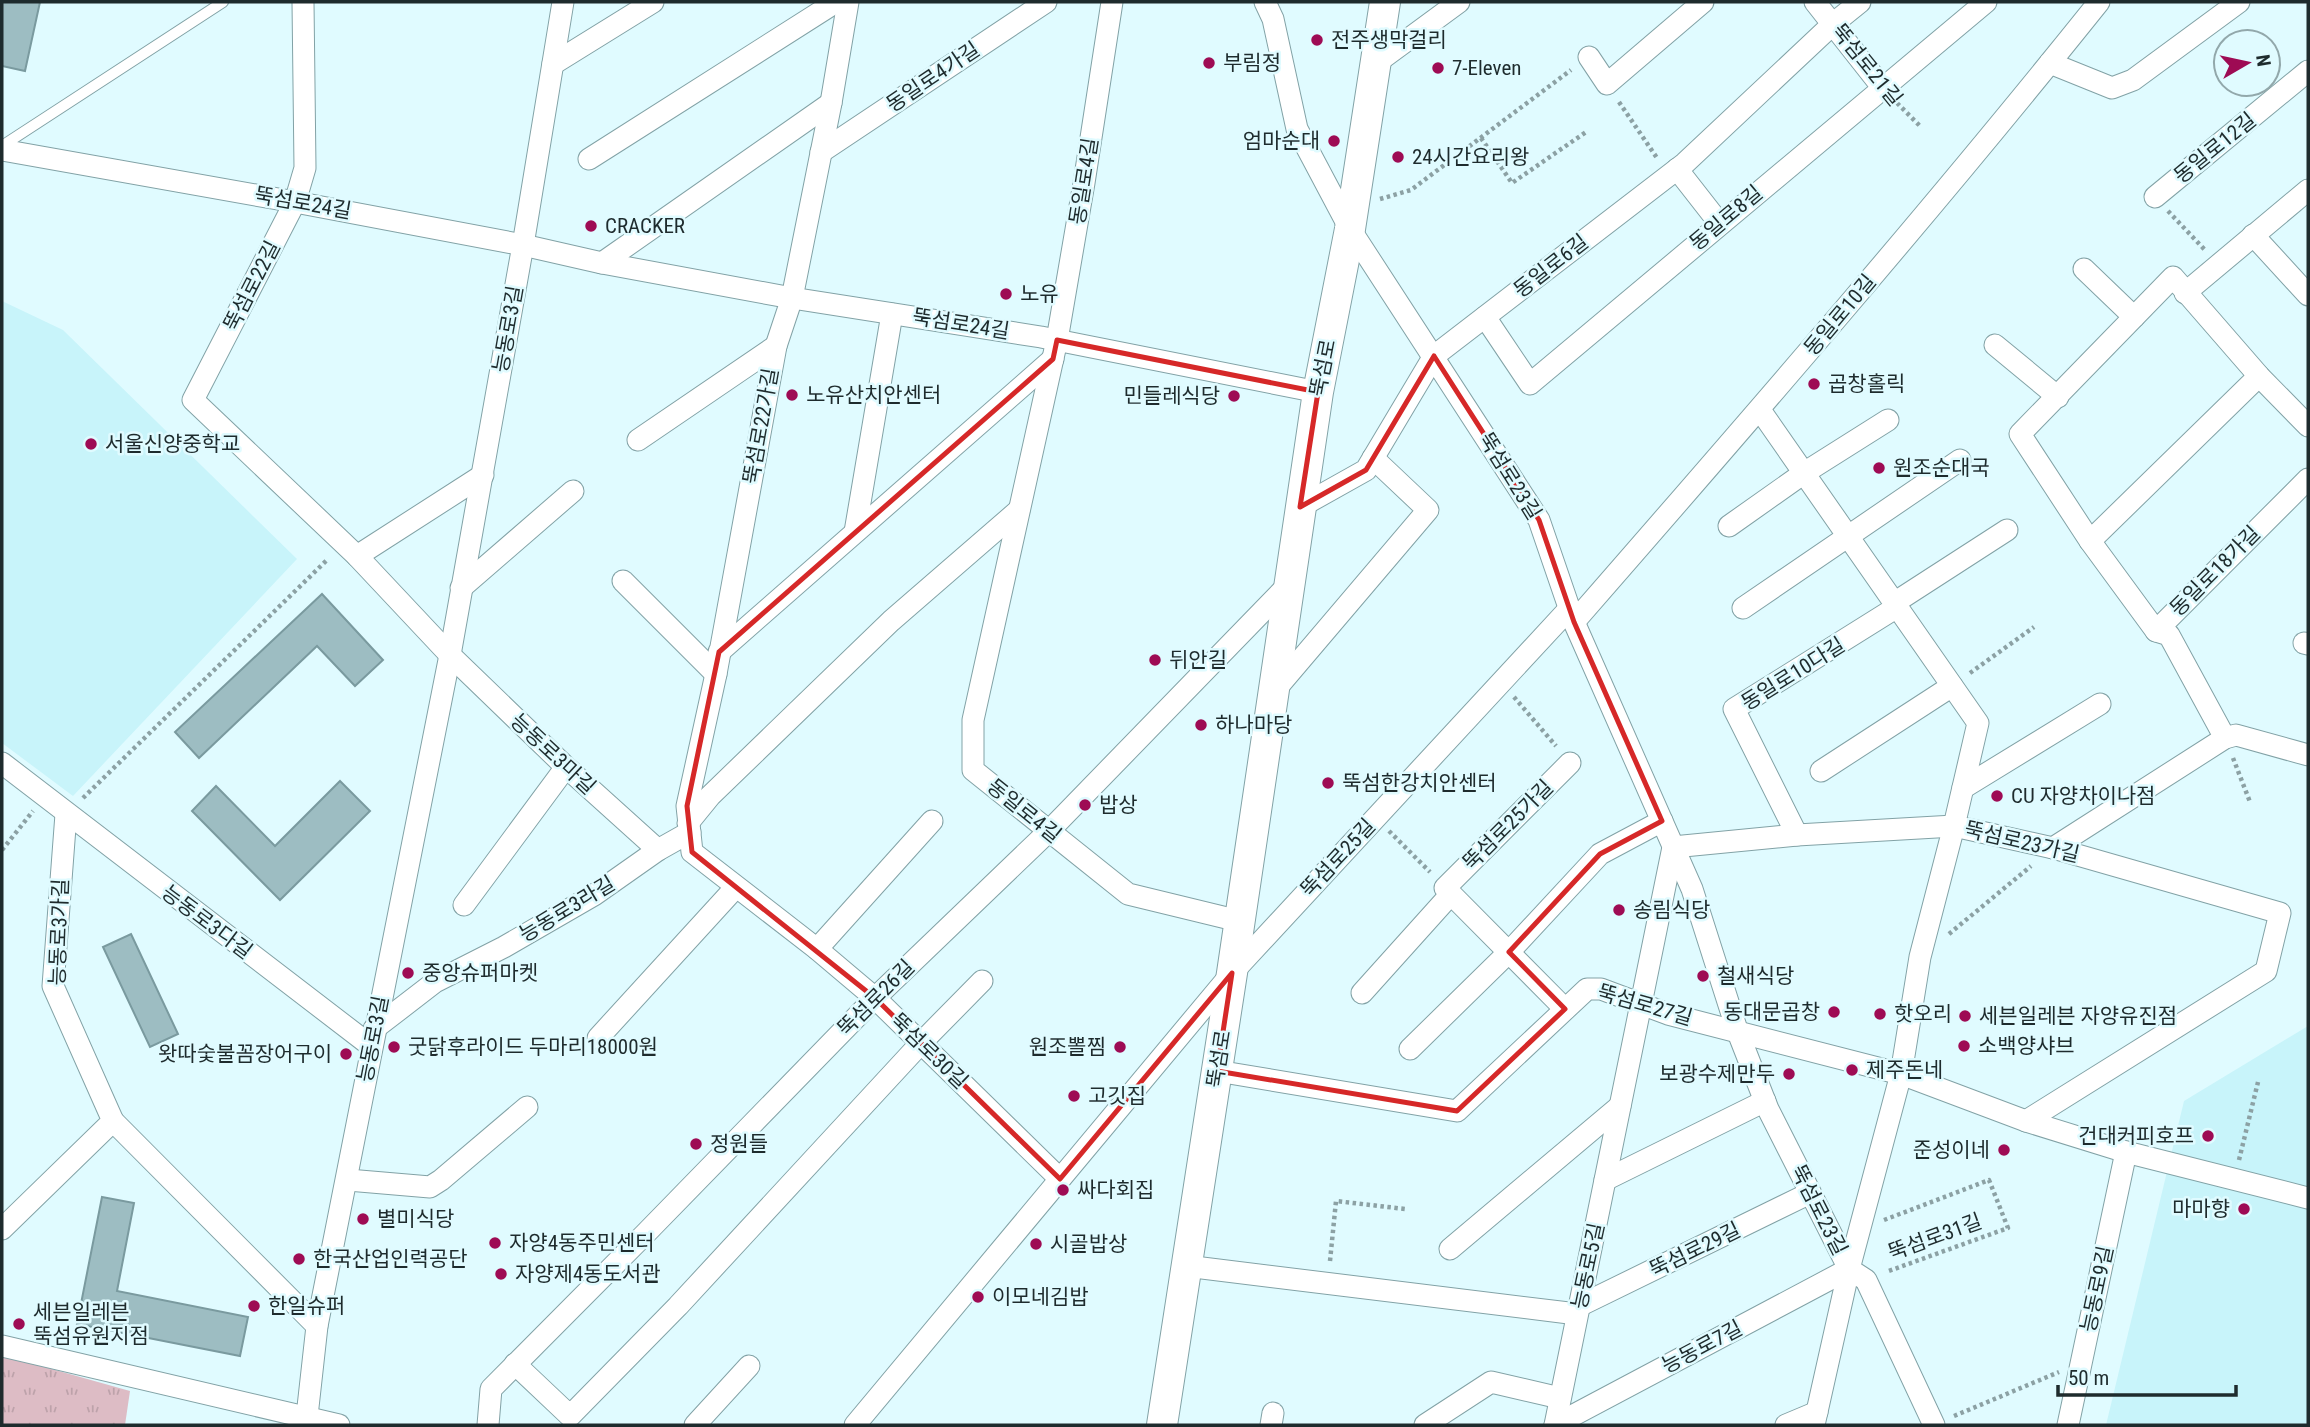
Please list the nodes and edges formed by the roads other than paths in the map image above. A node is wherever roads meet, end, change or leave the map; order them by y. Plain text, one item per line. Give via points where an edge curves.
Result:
1 (223, 2) edge
2 (303, 2) edge
3 (563, 2) edge
4 (653, 2) edge
5 (836, 2) edge
6 (848, 2) edge
7 (1046, 2) edge
8 (1112, 2) edge
9 (1265, 2) edge
10 (1385, 2) edge
11 (1459, 2) edge
12 (1703, 2) edge
13 (1815, 2) edge
14 (1860, 2) edge
15 (1986, 2) edge
16 (2099, 2) edge
17 (2239, 2) edge
18 (1834, 23) junction
19 (1589, 57) road end
20 (1376, 63) junction
21 (2050, 63) junction
22 (553, 64) junction
23 (2308, 71) edge
24 (1882, 87) junction
25 (831, 103) junction
26 (2, 148) edge
27 (821, 152) junction
28 (589, 159) dead end
29 (1673, 172) junction
30 (2308, 190) edge
31 (2155, 197) road end
32 (295, 202) junction
33 (1351, 218) junction
34 (1720, 224) junction
35 (2253, 235) junction
36 (523, 245) junction
37 (602, 263) junction
38 (2084, 269) dead end
39 (2185, 293) junction
40 (2308, 295) edge
41 (792, 298) junction
42 (892, 314) junction
43 (1485, 317) junction
44 (2134, 317) junction
45 (1995, 345) dead end
46 (776, 346) junction
47 (1055, 350) junction
48 (1434, 356) junction
49 (2259, 376) junction
50 (1318, 392) junction
51 (2057, 397) junction
52 (1760, 410) junction
53 (1888, 420) dead end
54 (2308, 426) edge
55 (638, 440) dead end
56 (1373, 458) junction
57 (1960, 460) dead end
58 (1804, 473) junction
59 (482, 475) junction
60 (2308, 479) edge
61 (573, 491) dead end
62 (1300, 507) junction
63 (1019, 510) junction
64 (1729, 526) dead end
65 (2007, 530) dead end
66 (855, 532) junction
67 (1847, 536) junction
68 (2090, 541) junction
69 (357, 556) junction
70 (623, 582) dead end
71 (1289, 584) junction
72 (461, 588) junction
73 (1895, 605) junction
74 (1743, 608) dead end
75 (1572, 616) junction
76 (2156, 631) junction
77 (719, 652) junction
78 (450, 655) junction
79 (716, 674) junction
80 (1952, 686) junction
81 (1273, 693) junction
82 (2100, 704) dead end
83 (2225, 738) junction
84 (2308, 755) edge
85 (2, 763) edge
86 (1570, 763) road end
87 (566, 767) junction
88 (1821, 771) dead end
89 (1963, 788) junction
90 (66, 814) junction
91 (932, 821) dead end
92 (1662, 821) junction
93 (1954, 826) junction
94 (1049, 831) junction
95 (690, 835) junction
96 (1797, 835) junction
97 (1673, 847) junction
98 (2053, 848) junction
99 (658, 850) junction
100 (736, 887) junction
101 (1448, 891) junction
102 (464, 905) dead end
103 (1240, 921) junction
104 (817, 948) junction
105 (1509, 952) junction
106 (1232, 973) junction
107 (982, 981) dead end
108 (1362, 993) dead end
109 (875, 998) junction
110 (1642, 1004) junction
111 (1565, 1009) junction
112 (1737, 1030) junction
113 (372, 1038) junction
114 (598, 1038) dead end
115 (921, 1043) junction
116 (1410, 1049) dead end
117 (1217, 1071) junction
118 (1901, 1074) junction
119 (1765, 1101) junction
120 (1620, 1106) junction
121 (527, 1107) dead end
122 (113, 1121) junction
123 (2026, 1121) junction
124 (2126, 1152) junction
125 (1060, 1179) junction
126 (348, 1180) junction
127 (1605, 1180) junction
128 (1810, 1193) junction
129 (2308, 1198) edge
130 (2, 1229) edge
131 (1450, 1249) dead end
132 (1186, 1266) junction
133 (1857, 1275) junction
134 (1578, 1310) junction
135 (317, 1326) junction
136 (2, 1346) edge
137 (515, 1364) junction
138 (749, 1366) dead end
139 (1560, 1398) junction
140 (1815, 1419) edge
141 (306, 1422) edge
142 (339, 1425) edge
143 (488, 1425) edge
144 (695, 1425) edge
145 (855, 1425) edge
146 (1161, 1425) edge
147 (1425, 1425) edge
148 (1555, 1425) edge
149 (1786, 1425) edge
150 (1933, 1425) edge
151 (2068, 1425) edge

1 - 26 lane
2 - 32 street, 뚝섬로22길 via 305,168
3 - 22 street, 능동로3길
4 - 22 street
5 - 28 street
6 - 25 street, 뚝섬로22가길
7 - 27 street, 동일로4가길
8 - 47 street, 동일로4길
9 - 33 street via 1273,19 1297,130
10 - 20 main road, 뚝섬로
11 - 20 street
12 - 19 street via 1606,84
13 - 18 street, 뚝섬로21길
14 - 18 street, 동일로6길
15 - 24 street, 동일로8길
16 - 21 street, 동일로10길
17 - 21 street via 2133,80 2112,88
18 - 24 street, 뚝섬로21길
18 - 29 street, 동일로6길
20 - 33 main road, 뚝섬로
21 - 52 street, 동일로10길
22 - 36 street, 능동로3길
23 - 31 street, 동일로12길
24 - 34 street, 동일로8길
25 - 27 street, 뚝섬로22가길
25 - 37 street
26 - 32 street, 뚝섬로24길
27 - 41 street, 뚝섬로22가길
29 - 34 street
29 - 43 street, 동일로6길
30 - 35 street
32 - 36 street, 뚝섬로24길
32 - 69 street, 뚝섬로22길 via 193,400
33 - 48 street, 뚝섬로23길
33 - 50 main road, 뚝섬로
34 - 43 street, 동일로8길 via 1530,384
35 - 39 street
35 - 40 street
36 - 37 street, 뚝섬로24길
36 - 59 street, 능동로3길
37 - 41 street, 뚝섬로24길
38 - 44 street
39 - 44 street via 2173,277
39 - 49 street
41 - 42 street, 뚝섬로24길
41 - 46 street, 뚝섬로22가길
42 - 47 street, 뚝섬로24길
42 - 66 street
43 - 48 street, 동일로6길
44 - 51 street
45 - 51 street
46 - 55 street
46 - 77 street, 뚝섬로22가길
47 - 50 street, 뚝섬로24길
47 - 63 street, 동일로4길
47 - 66 street
48 - 56 street
48 - 75 street, 뚝섬로23길 via 1539,520
49 - 54 street
49 - 68 street
50 - 62 main road, 뚝섬로
51 - 68 street via 2020,434
52 - 58 street
52 - 75 street, 동일로10길
53 - 58 street
56 - 62 street via 1366,470
56 - 81 street via 1429,510
57 - 67 street
58 - 64 street
58 - 67 street
59 - 69 street
59 - 72 street, 능동로3길
60 - 76 street, 동일로18가길
61 - 72 street
62 - 71 main road, 뚝섬로
63 - 94 street, 동일로4길 via 973,720 973,770
63 - 95 street via 891,621 710,796
65 - 73 street, 동일로10다길
66 - 77 street
67 - 73 street
67 - 74 street
68 - 76 street
69 - 78 street
70 - 79 street
71 - 81 main road, 뚝섬로
71 - 94 street, 뚝섬로26길
72 - 78 street, 능동로3길
73 - 80 street
73 - 96 street, 동일로10다길 via 1734,709
75 - 92 street, 뚝섬로23길
75 - 106 street, 뚝섬로25길 via 1501,682
76 - 83 street, 동일로18가길 via 2169,635
77 - 79 street, 뚝섬로22가길
78 - 87 street, 능동로3마길
78 - 113 street, 능동로3길
79 - 95 street, 뚝섬로22가길 via 687,806
80 - 88 street
80 - 89 street via 1978,723
81 - 103 main road, 뚝섬로
82 - 89 street
83 - 84 street via 2236,735
83 - 98 street
85 - 90 street, 능동로3다길
86 - 101 street, 뚝섬로25가길
87 - 99 street, 능동로3마길
87 - 102 street
89 - 93 street
90 - 113 street, 능동로3다길
90 - 122 street, 능동로3가길 via 53,986
91 - 104 street
92 - 97 street, 뚝섬로23길
92 - 105 street via 1600,854
93 - 96 street, 뚝섬로23가길
93 - 98 street, 뚝섬로23가길
93 - 118 street via 1920,957
94 - 103 street, 동일로4길 via 1128,894
94 - 109 street, 뚝섬로26길
95 - 99 street, 능동로3라길
95 - 100 street, 뚝섬로30길
96 - 97 street, 뚝섬로23가길
97 - 110 street, 능동로5길
97 - 112 street, 뚝섬로23길 via 1692,889
98 - 123 street, 뚝섬로23가길 via 2280,913 2266,971
99 - 113 street, 능동로3라길 via 594,895 435,982
100 - 104 street, 뚝섬로30길
100 - 114 street
101 - 105 street, 뚝섬로25가길
101 - 108 street, 뚝섬로25가길
103 - 106 main road, 뚝섬로
104 - 109 street, 뚝섬로30길
105 - 111 street, 뚝섬로25가길
105 - 116 street
106 - 117 main road, 뚝섬로
106 - 125 street
107 - 115 street
109 - 115 street, 뚝섬로30길
109 - 137 street, 뚝섬로26길
110 - 111 street, 뚝섬로27길 via 1601,989 1587,989
110 - 112 street, 뚝섬로27길
110 - 120 street, 능동로5길
111 - 117 street, 뚝섬로27길 via 1457,1111
112 - 118 street, 뚝섬로27길
112 - 119 street, 뚝섬로23길
113 - 126 street, 능동로3길
115 - 125 street, 뚝섬로30길
115 - 137 street via 570,1416
117 - 132 main road, 뚝섬로
118 - 123 street, 뚝섬로27길
118 - 133 street via 1861,1229
119 - 127 street
119 - 128 street, 뚝섬로23길
120 - 127 street, 능동로5길
120 - 131 street
121 - 126 street via 430,1187
122 - 130 street
122 - 135 street, 능동로3가길
123 - 124 street, 뚝섬로27길
124 - 129 street, 뚝섬로27길
124 - 151 street, 능동로9길
125 - 145 street
126 - 135 street, 능동로3길
127 - 134 street, 능동로5길
128 - 133 street, 뚝섬로23길
128 - 134 street, 뚝섬로29길
132 - 134 street
132 - 146 main road, 뚝섬로
133 - 140 street
133 - 148 street, 능동로7길
133 - 150 street, 뚝섬로23길
134 - 139 street, 능동로5길
135 - 141 street, 능동로3길
136 - 141 street
137 - 143 street, 뚝섬로26길 via 491,1389
138 - 144 street
139 - 147 street via 1491,1382
139 - 148 street, 능동로5길
140 - 149 street
141 - 142 street

